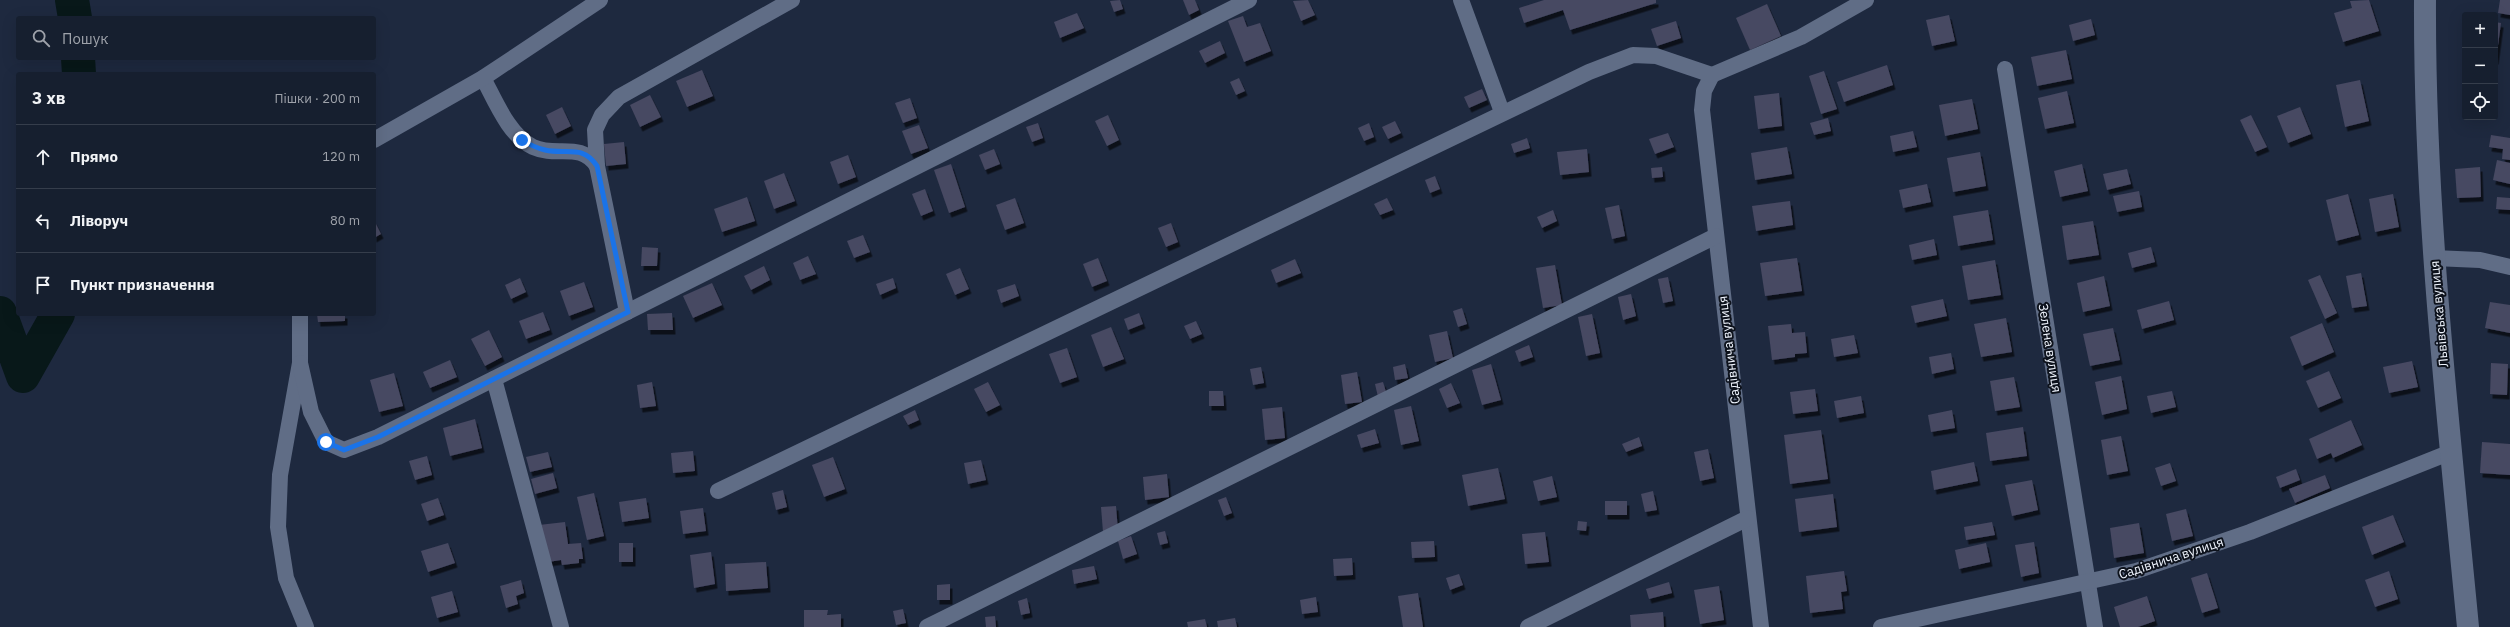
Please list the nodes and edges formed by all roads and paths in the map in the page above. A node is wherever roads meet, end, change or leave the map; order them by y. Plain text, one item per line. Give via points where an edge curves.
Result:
1 (600, 0) edge
2 (792, 0) edge
3 (1249, 0) edge
4 (1461, 0) edge
5 (1866, 0) edge
6 (2425, 0) edge
7 (2005, 69) dead end
8 (1712, 75) junction
9 (483, 78) junction
10 (1502, 112) junction
11 (376, 139) edge
12 (597, 166) junction
13 (1716, 236) junction
14 (2434, 258) junction
15 (2510, 267) edge
16 (628, 312) junction
17 (300, 316) edge
18 (300, 363) junction
19 (494, 379) junction
20 (2451, 452) junction
21 (718, 491) dead end
22 (1748, 518) junction
23 (2088, 583) junction
24 (306, 627) edge
25 (561, 627) edge
26 (926, 627) edge
27 (1528, 627) edge
28 (1761, 627) edge
29 (1880, 627) edge
30 (2095, 627) edge
31 (2468, 627) edge

1 - 9 street
2 - 12 street via 619,97 602,115 595,130
3 - 16 street
4 - 10 street
5 - 8 street via 1801,37
6 - 14 main road, Львівська вулиця via 2424,64
7 - 23 street, Зелена вулиця
8 - 10 street via 1656,56 1633,55
8 - 13 street, Садівнича вулиця via 1704,91 1702,110
9 - 11 street
9 - 12 street via 508,122 522,140 546,151 580,152 590,156
10 - 21 street
12 - 16 street
13 - 22 street, Садівнича вулиця
13 - 26 street
14 - 15 street via 2480,260
14 - 20 main road, Львівська вулиця
16 - 19 street
17 - 18 street
18 - 19 street via 311,412 326,442 344,450 378,437
18 - 24 street via 280,475 278,527 286,578
19 - 25 street
20 - 23 street, Садівнича вулиця via 2250,532 2136,571
20 - 31 main road, Львівська вулиця
22 - 27 street
22 - 28 street, Садівнича вулиця
23 - 29 street, Садівнича вулиця
23 - 30 street, Зелена вулиця

